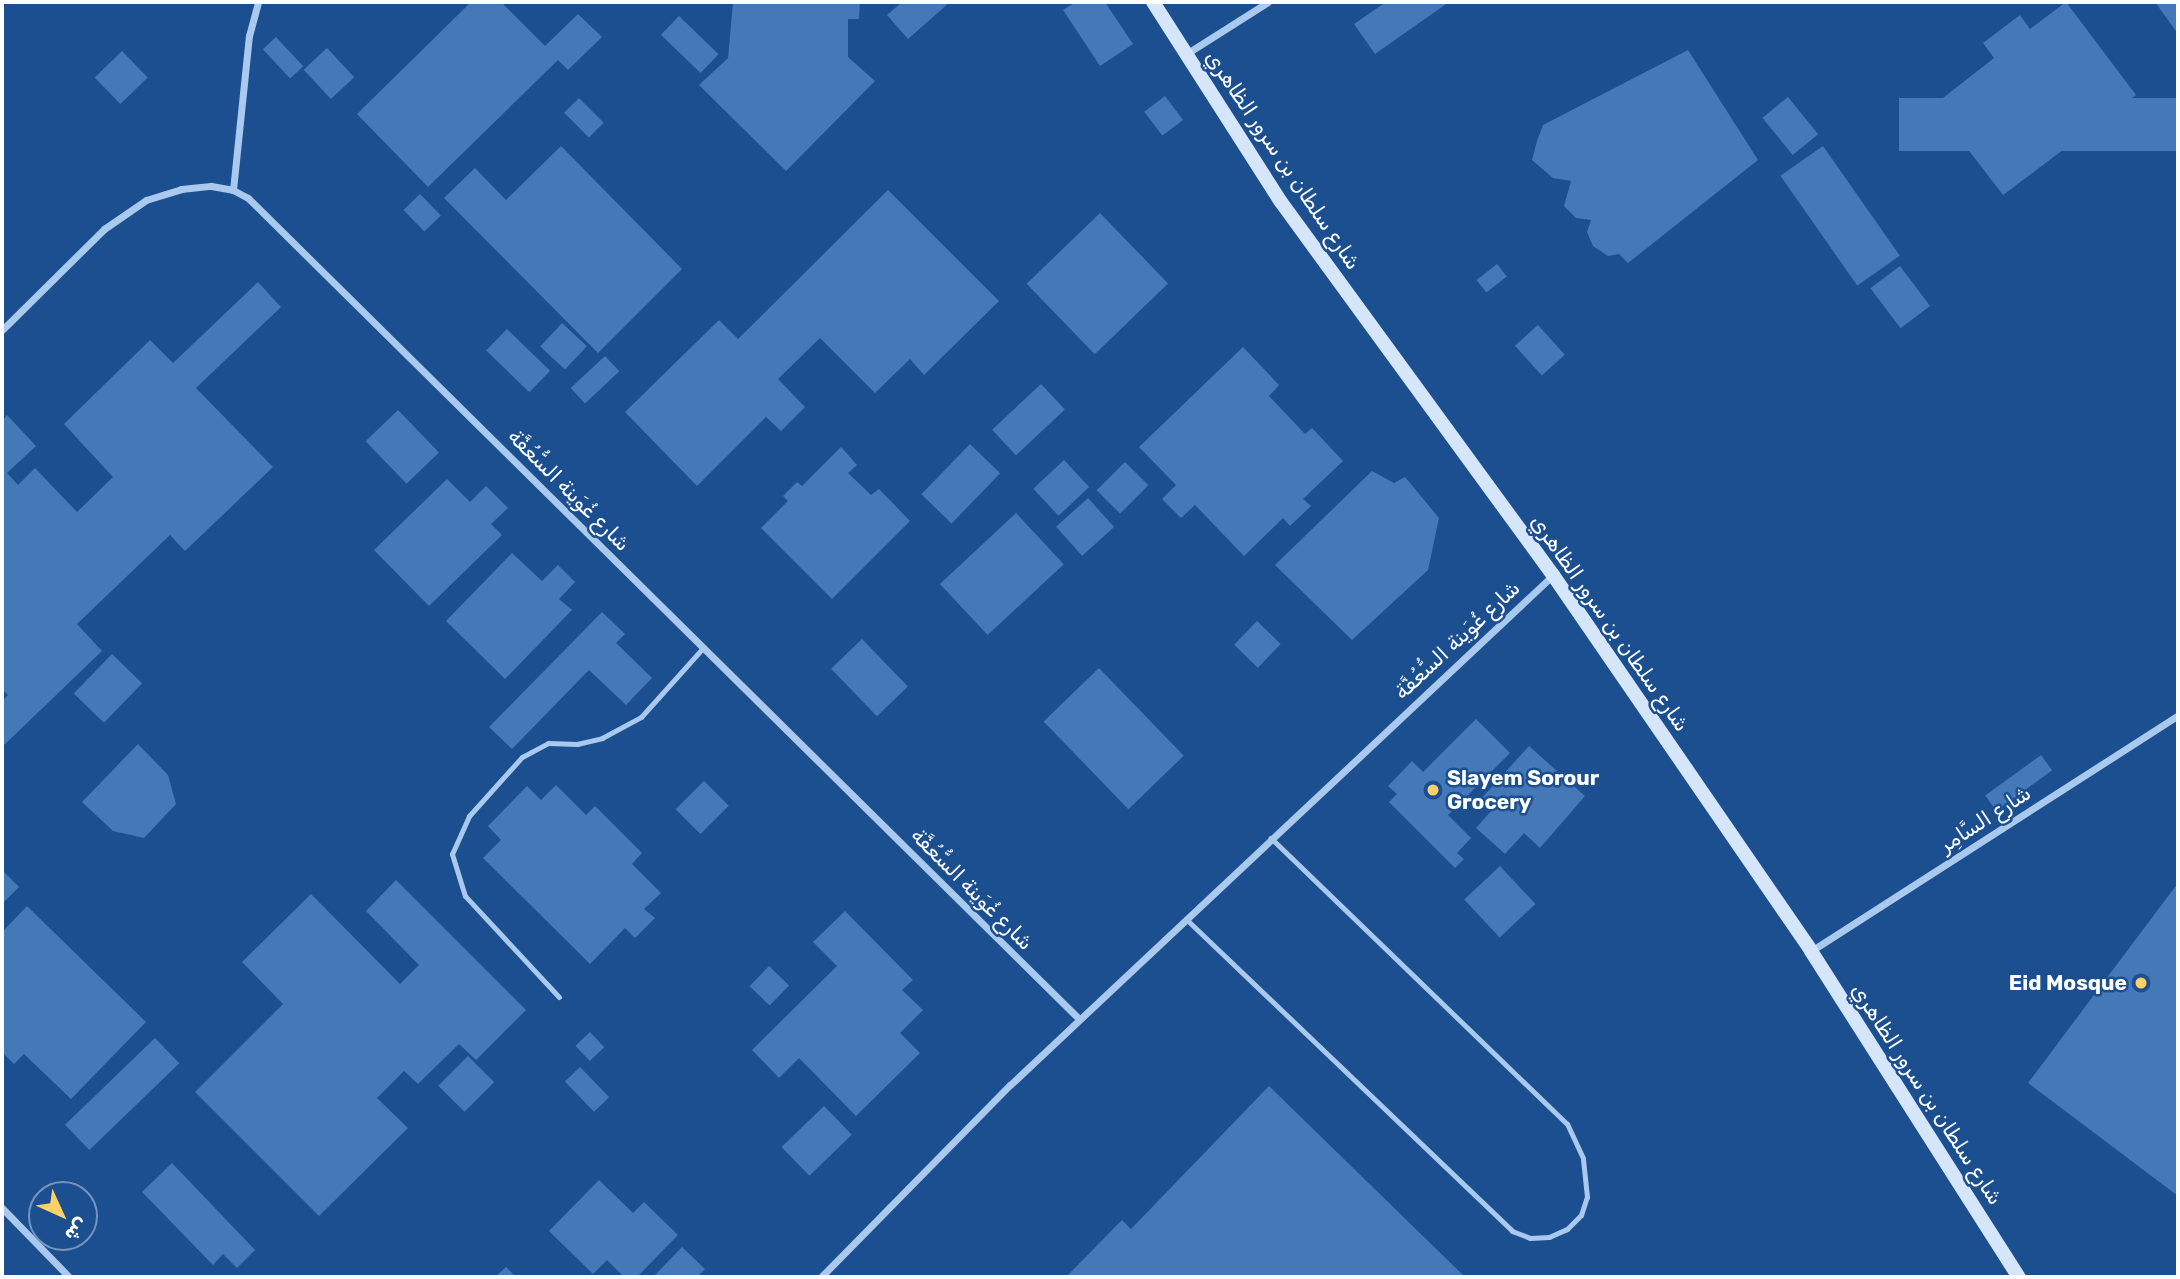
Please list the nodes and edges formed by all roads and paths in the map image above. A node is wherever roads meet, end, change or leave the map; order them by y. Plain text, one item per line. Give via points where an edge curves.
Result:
1 (258, 2) edge
2 (1153, 2) edge
3 (1268, 2) edge
4 (1186, 54) junction
5 (233, 190) junction
6 (2, 330) edge
7 (1553, 575) junction
8 (703, 648) junction
9 (2178, 715) edge
10 (1271, 837) junction
11 (1186, 919) junction
12 (1811, 951) junction
13 (559, 997) dead end
14 (1079, 1018) junction
15 (2, 1208) edge
16 (69, 1277) edge
17 (821, 1277) edge
18 (2019, 1277) edge

1 - 5 street via 249,36
2 - 4 street, شارع سلطان بن سرور الظاهري
3 - 4 street
4 - 7 street, شارع سلطان بن سرور الظاهري via 1281,202
5 - 6 street via 211,186 181,189 146,200 104,229
5 - 8 street, شارع غُوَينة السُّعُفَّة via 248,198
7 - 10 street, شارع غُوَينة السُّعُفَّة
7 - 12 street, شارع سلطان بن سرور الظاهري
8 - 13 lane via 641,717 603,738 577,744 548,743 522,757 469,816 452,854 465,896
8 - 14 street, شارع غُوَينة السُّعُفَّة
9 - 12 street, شارع السَّامِر
10 - 11 street, شارع غُوَينة السُّعُفَّة
10 - 11 lane via 1567,1124 1583,1158 1587,1197 1581,1215 1567,1229 1549,1237 1530,1238 1512,1231
11 - 14 street, شارع غُوَينة السُّعُفَّة
12 - 18 street, شارع سلطان بن سرور الظاهري
14 - 17 street, شارع غُوَينة السُّعُفَّة
15 - 16 street

